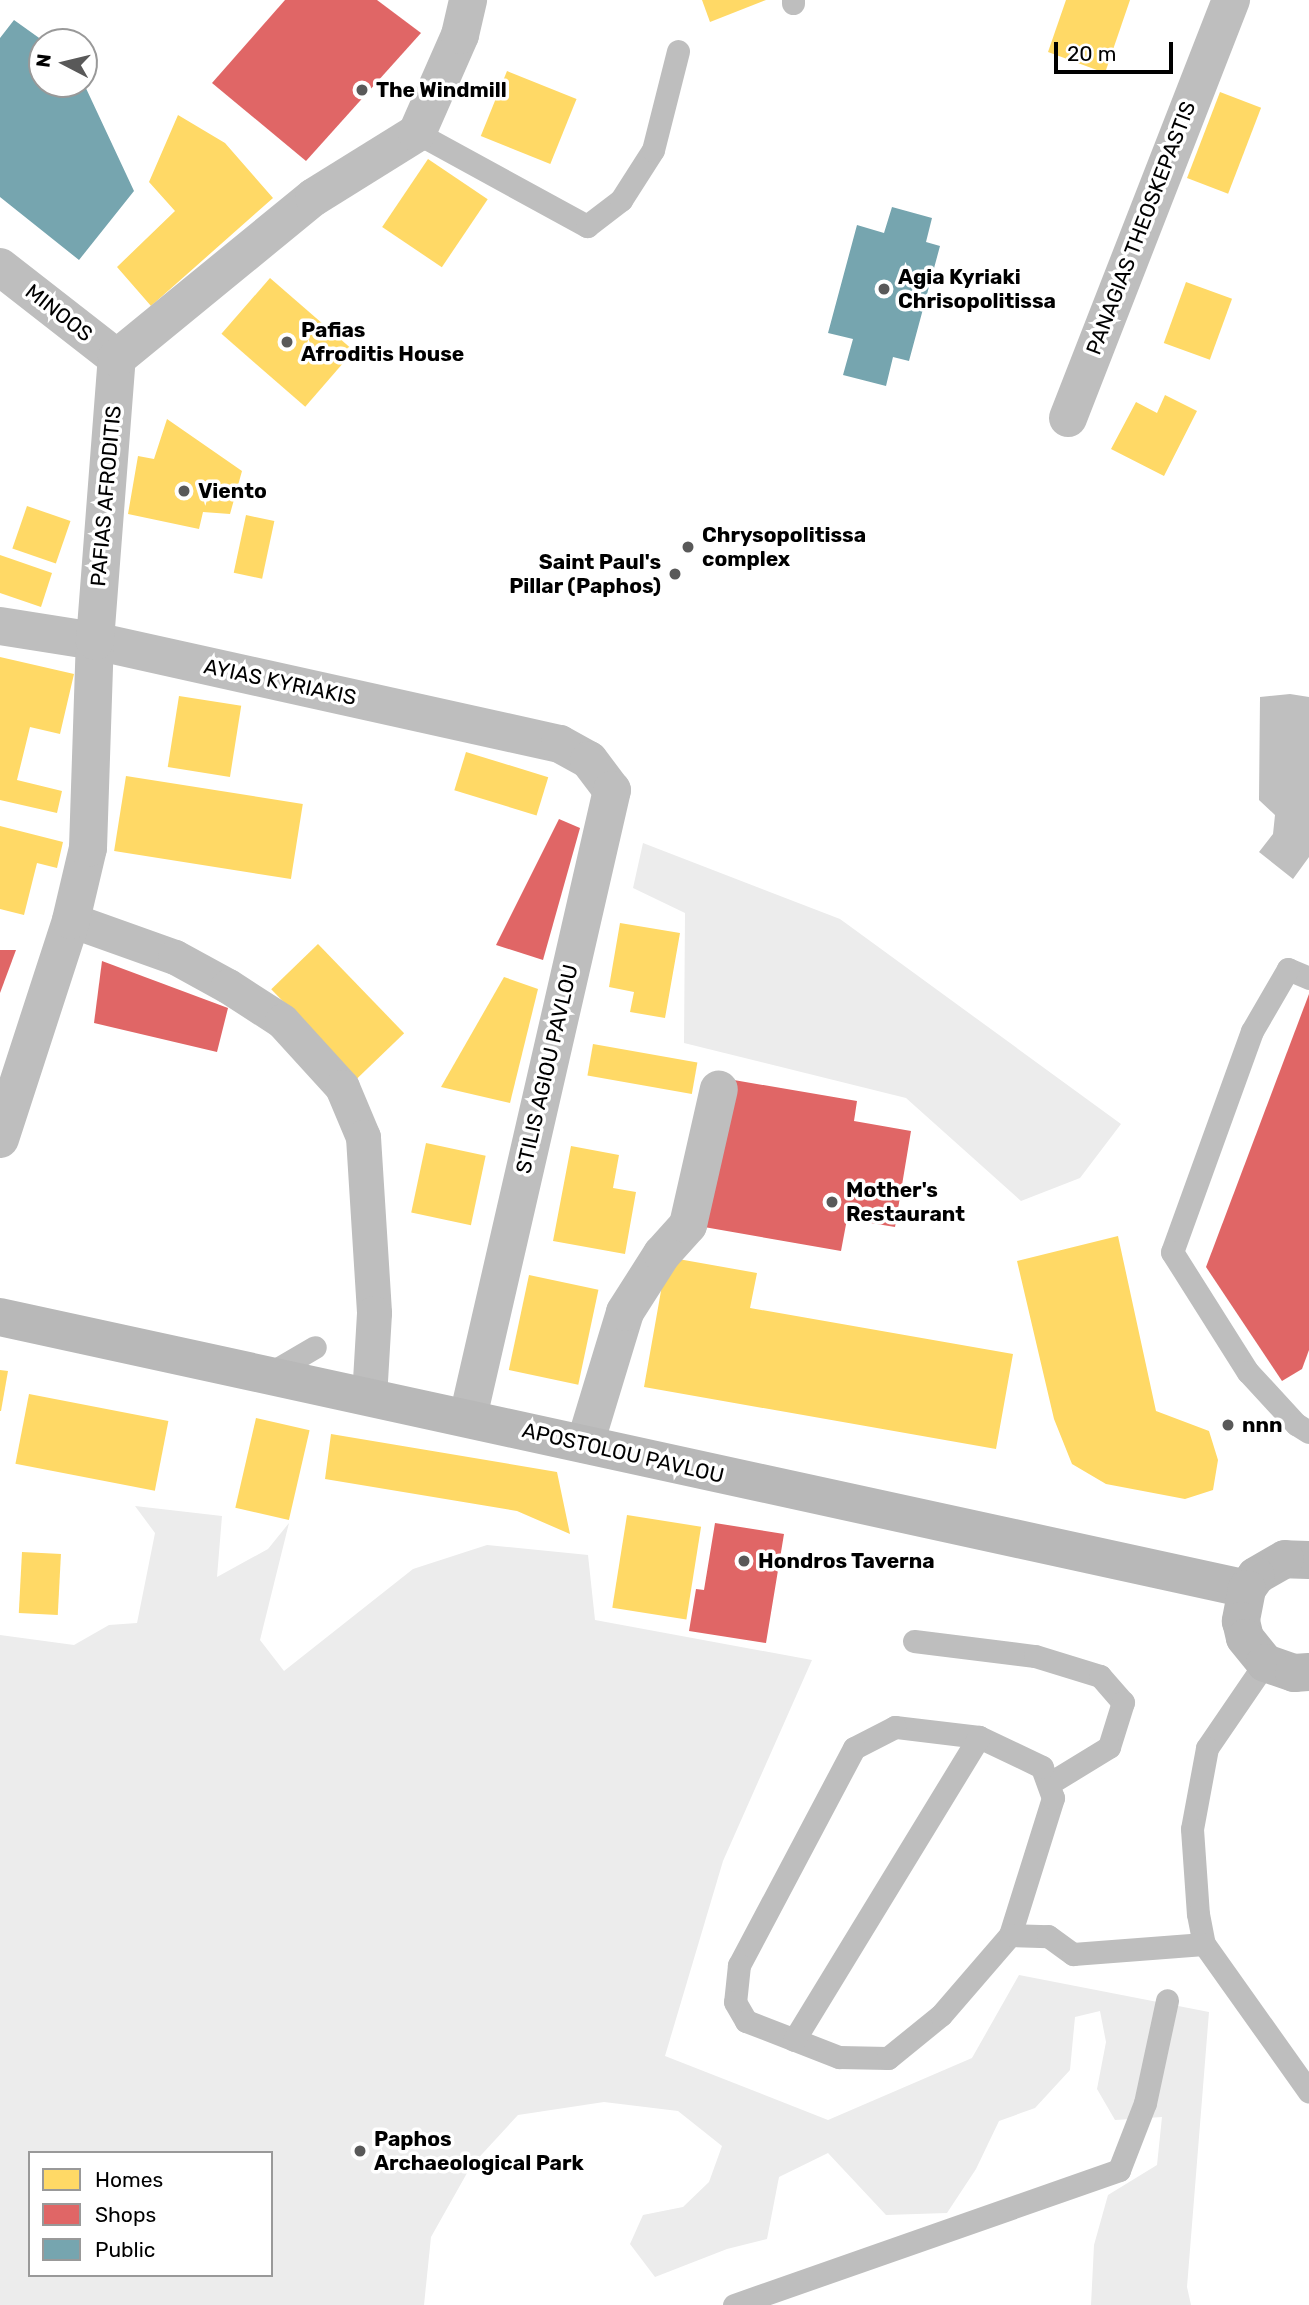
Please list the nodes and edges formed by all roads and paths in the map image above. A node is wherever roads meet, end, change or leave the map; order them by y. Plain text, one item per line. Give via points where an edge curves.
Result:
1 (468, 0) edge
2 (1231, 0) edge
3 (678, 51) dead end
4 (417, 133) junction
5 (0, 267) edge
6 (117, 358) junction
7 (1068, 418) dead end
8 (0, 626) edge
9 (95, 641) junction
10 (560, 744) joint
11 (71, 920) junction
12 (1309, 978) edge
13 (719, 1089) dead end
14 (0, 1139) edge
15 (0, 1317) edge
16 (315, 1347) dead end
17 (269, 1374) junction
18 (369, 1397) junction
19 (468, 1417) junction
20 (1309, 1432) edge
21 (585, 1444) junction
22 (1309, 1560) edge
23 (1247, 1589) junction
24 (914, 1641) dead end
25 (1265, 1663) junction
26 (1309, 1672) edge
27 (979, 1737) junction
28 (1050, 1783) junction
29 (1010, 1935) junction
30 (1204, 1944) junction
31 (1167, 2000) dead end
32 (794, 2040) junction
33 (1309, 2092) edge
34 (734, 2305) edge

1 - 4 street via 460,35
2 - 7 street, PANAGIAS THEOSKEPASTIS
3 - 4 lane via 653,150 621,200 587,226
4 - 6 street via 314,197
5 - 6 street, MINOOS
6 - 9 street, PAFIAS AFRODITIS
8 - 9 street, AYIAS KYRIAKIS
9 - 10 street, AYIAS KYRIAKIS
9 - 11 street, PAFIAS AFRODITIS via 88,848
10 - 19 street, STILIS AGIOU PAVLOU via 589,760 612,790
11 - 14 street, PAFIAS AFRODITIS
11 - 18 street via 176,957 228,986 282,1021 342,1087 363,1137 374,1313
12 - 20 lane via 1288,969 1252,1031 1172,1252 1248,1372
13 - 21 street via 688,1225 662,1254 625,1312
15 - 17 main road, APOSTOLOU PAVLOU
16 - 17 lane
17 - 18 main road, APOSTOLOU PAVLOU
18 - 19 main road, APOSTOLOU PAVLOU
19 - 21 main road, APOSTOLOU PAVLOU
21 - 23 main road, APOSTOLOU PAVLOU
22 - 23 main road via 1285,1559 1269,1565
23 - 25 main road via 1241,1605 1242,1629
24 - 28 lane via 1035,1656 1100,1676 1123,1702 1109,1747
25 - 26 main road via 1279,1670
25 - 30 lane via 1207,1748 1192,1829
27 - 28 lane via 1042,1767
27 - 32 lane
27 - 32 lane via 895,1727 854,1748 738,1965 735,2002 746,2021
28 - 29 lane via 1053,1798
29 - 30 lane via 1048,1936 1073,1954
29 - 32 lane via 941,2015 888,2058 839,2057
30 - 33 lane
31 - 34 lane via 1145,2103 1119,2170

